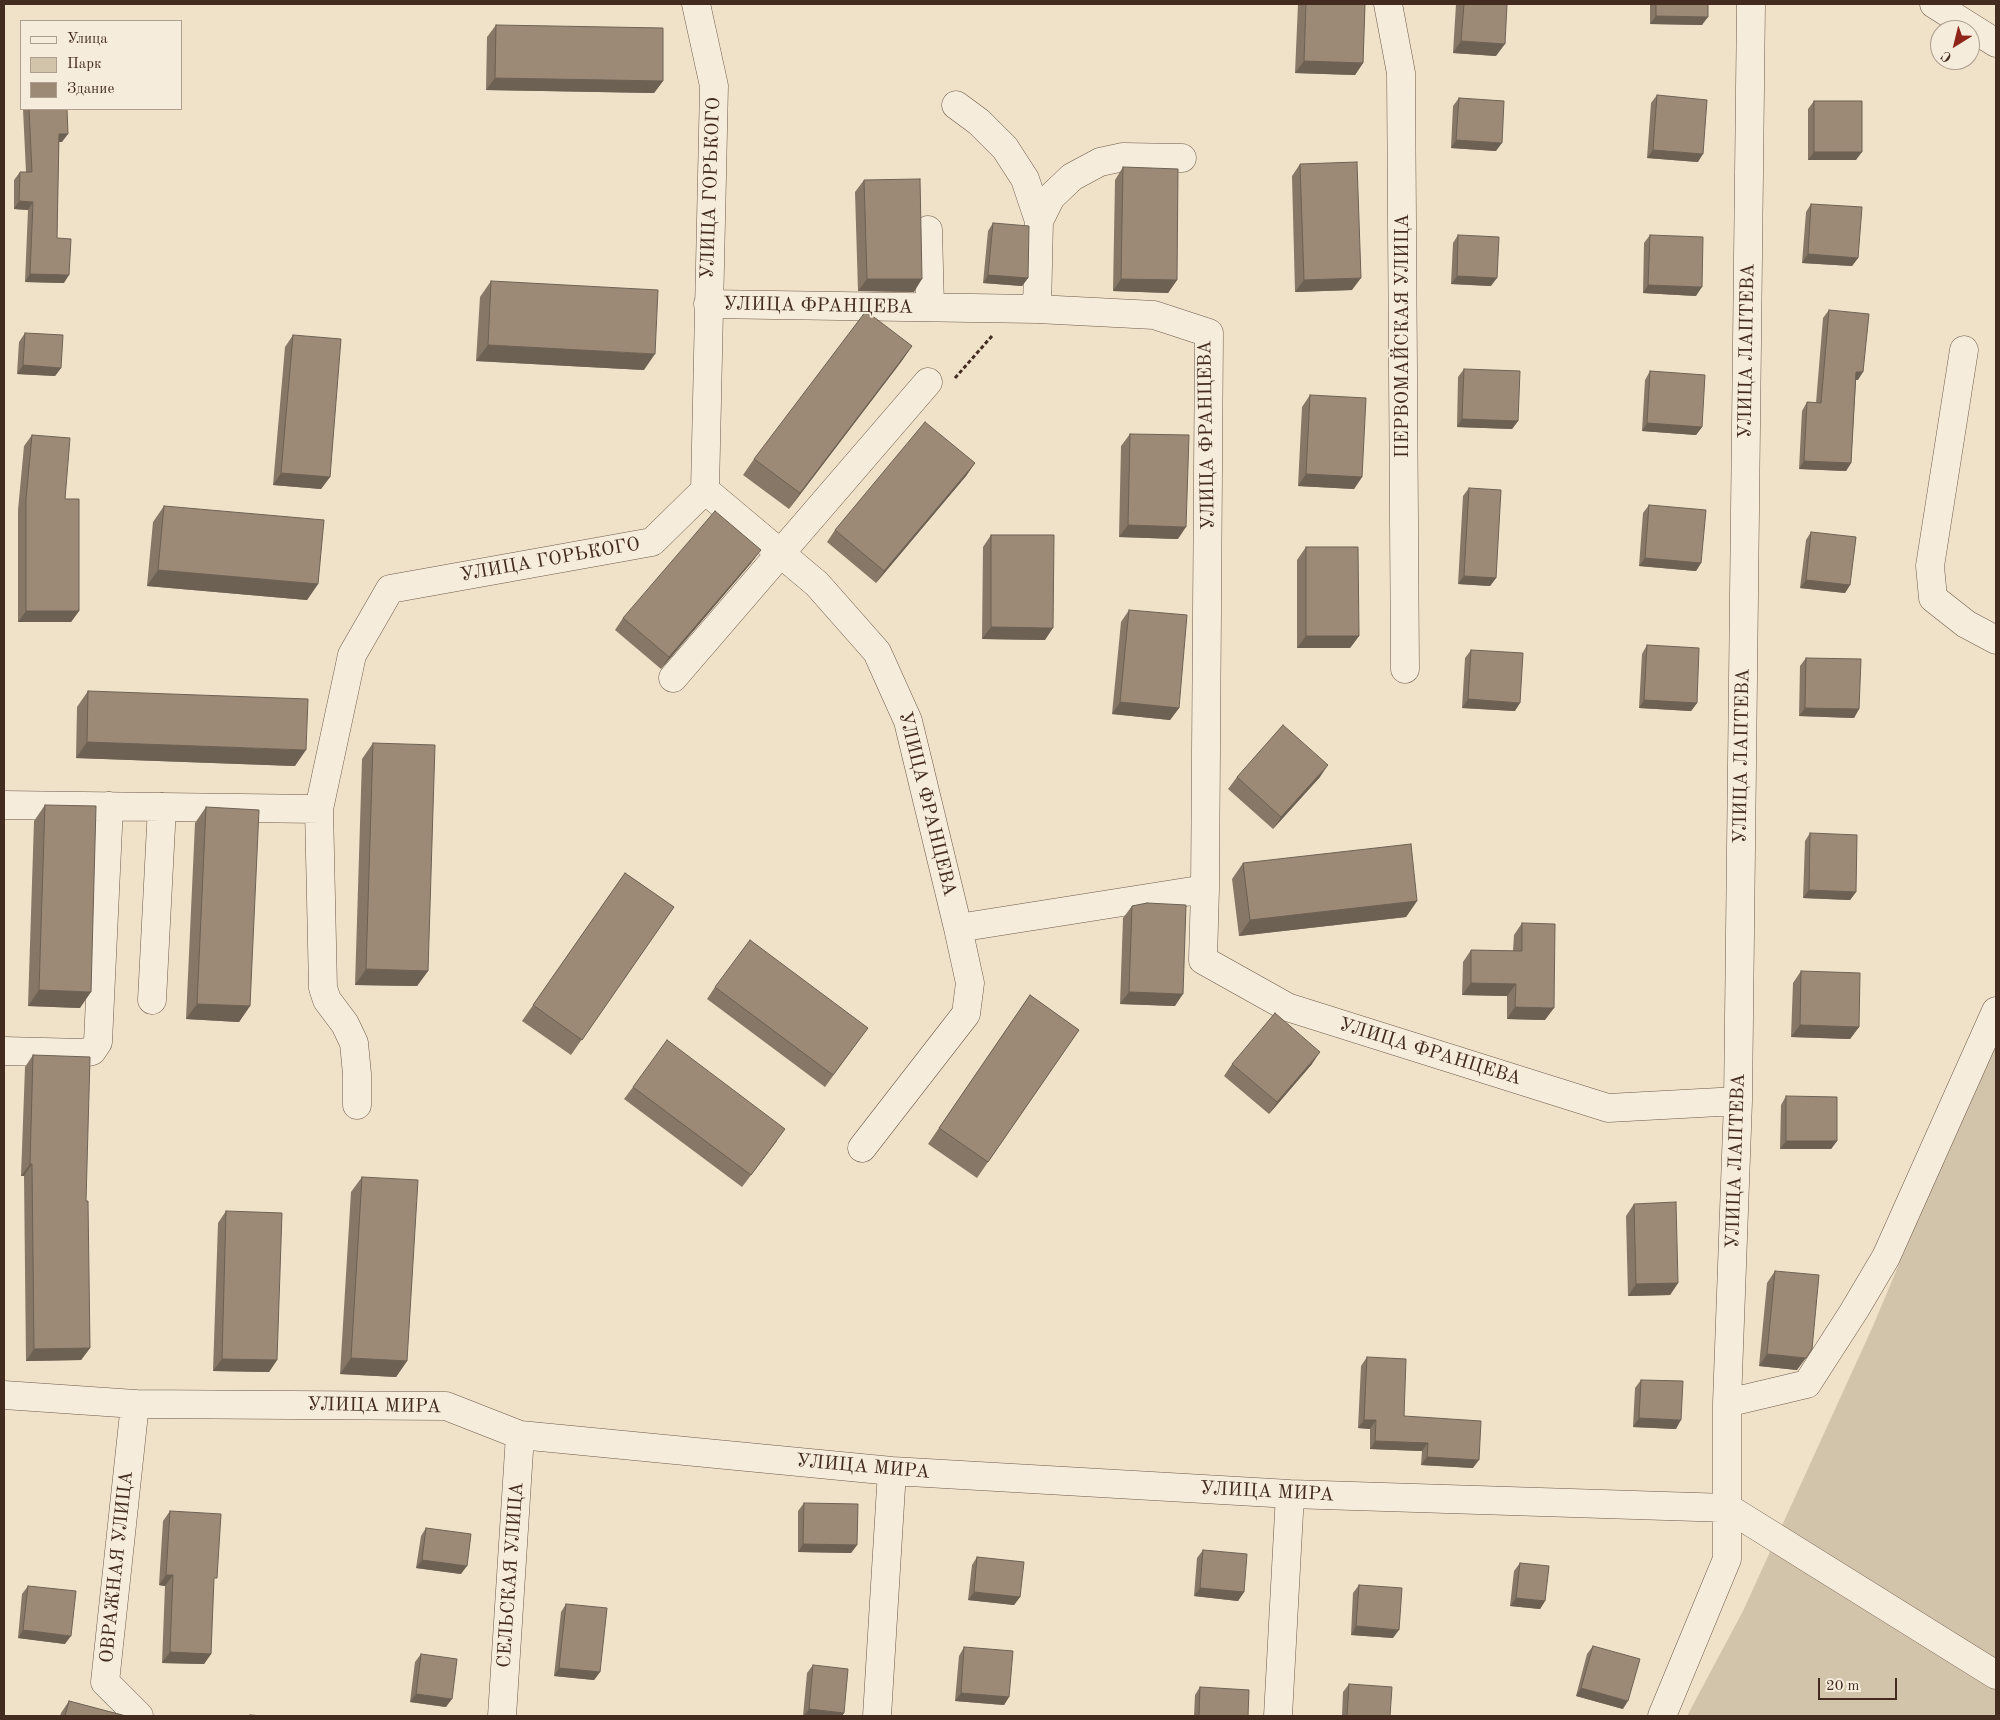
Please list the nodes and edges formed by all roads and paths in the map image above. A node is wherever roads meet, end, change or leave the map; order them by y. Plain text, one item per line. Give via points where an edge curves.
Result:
1 (696, 4) edge
2 (1388, 4) edge
3 (1751, 4) edge
4 (1934, 4) edge
5 (1996, 43) edge
6 (956, 105) dead end
7 (1182, 158) dead end
8 (1039, 221) junction
9 (928, 230) dead end
10 (708, 304) junction
11 (930, 307) junction
12 (1026, 309) junction
13 (1964, 350) dead end
14 (928, 382) joint
15 (705, 490) junction
16 (779, 552) junction
17 (1996, 640) edge
18 (1405, 669) dead end
19 (673, 678) dead end
20 (4, 805) edge
21 (109, 806) junction
22 (162, 807) junction
23 (319, 809) junction
24 (1205, 889) junction
25 (958, 928) junction
26 (152, 1000) dead end
27 (1996, 1011) edge
28 (4, 1051) edge
29 (1738, 1101) junction
30 (357, 1105) dead end
31 (862, 1148) dead end
32 (4, 1395) edge
33 (1727, 1402) junction
34 (135, 1404) junction
35 (520, 1434) junction
36 (892, 1471) junction
37 (1290, 1494) junction
38 (1728, 1508) junction
39 (1996, 1675) edge
40 (139, 1716) edge
41 (502, 1716) edge
42 (877, 1716) edge
43 (1278, 1716) edge
44 (1662, 1716) edge

1 - 10 street, УЛИЦА ГОРЬКОГО via 714,86
2 - 18 street, ПЕРВОМАЙСКАЯ УЛИЦА via 1401,72
3 - 29 street, УЛИЦА ЛАПТЕВА
4 - 5 street
6 - 8 street via 1005,148 1025,179
7 - 8 street via 1123,157 1100,162 1072,177 1051,197
8 - 12 street
9 - 11 street
10 - 11 street, УЛИЦА ФРАНЦЕВА
10 - 15 street, УЛИЦА ГОРЬКОГО
11 - 12 street, УЛИЦА ФРАНЦЕВА
12 - 14 path via 956,378
12 - 24 street, УЛИЦА ФРАНЦЕВА via 1154,315 1209,334
13 - 17 street via 1930,566 1933,598 1966,624
14 - 16 street
15 - 16 street, УЛИЦА ФРАНЦЕВА
15 - 23 street, УЛИЦА ГОРЬКОГО via 652,542 390,589 352,655
16 - 19 street
16 - 25 street, УЛИЦА ФРАНЦЕВА via 817,584 877,652 908,720
20 - 21 street
21 - 22 street
21 - 28 street via 98,1042 92,1051 84,1053
22 - 23 street
22 - 26 street
23 - 30 street, УЛИЦА ГОРЬКОГО via 323,988 354,1043
24 - 25 street
24 - 29 street, УЛИЦА ФРАНЦЕВА via 1203,960 1287,1007 1608,1108
25 - 31 street, УЛИЦА ФРАНЦЕВА via 970,983 966,1014
27 - 33 street via 1886,1257 1807,1384
29 - 33 street, УЛИЦА ЛАПТЕВА
32 - 34 street, УЛИЦА МИРА
33 - 38 street, УЛИЦА ЛАПТЕВА
34 - 35 street, УЛИЦА МИРА via 446,1406
34 - 40 street, ОВРАЖНАЯ УЛИЦА via 105,1682
35 - 36 street, УЛИЦА МИРА
35 - 41 street, СЕЛЬСКАЯ УЛИЦА
36 - 37 street, УЛИЦА МИРА
36 - 42 street
37 - 38 street, УЛИЦА МИРА
37 - 43 street
38 - 39 street
38 - 44 street, УЛИЦА ЛАПТЕВА via 1727,1559

